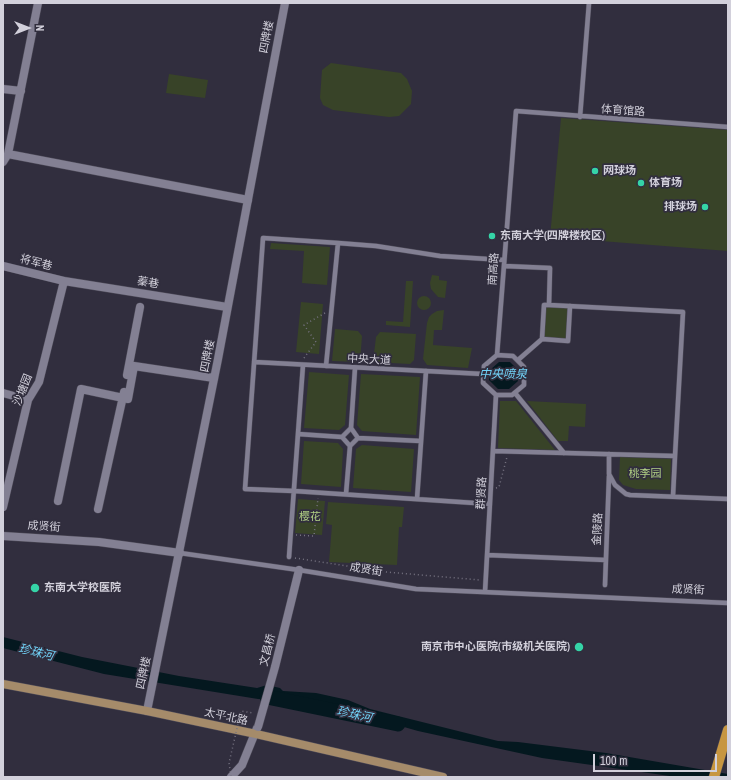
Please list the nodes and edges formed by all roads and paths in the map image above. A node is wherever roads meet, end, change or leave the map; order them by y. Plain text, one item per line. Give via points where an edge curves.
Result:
1 (38, 3) edge
2 (285, 3) edge
3 (589, 3) edge
4 (3, 89) edge
5 (21, 91) junction
6 (516, 111) joint
7 (580, 117) junction
8 (728, 127) edge
9 (8, 154) junction
10 (3, 162) edge
11 (248, 200) junction
12 (338, 244) junction
13 (504, 260) junction
14 (3, 266) edge
15 (504, 266) junction
16 (64, 281) junction
17 (549, 305) junction
18 (570, 306) junction
19 (140, 307) dead end
20 (227, 307) junction
21 (332, 309) junction
22 (542, 339) junction
23 (497, 355) junction
24 (518, 360) junction
25 (254, 362) junction
26 (301, 365) junction
27 (326, 366) junction
28 (355, 368) junction
29 (426, 371) junction
30 (483, 374) junction
31 (214, 378) junction
32 (3, 393) edge
33 (515, 393) junction
34 (496, 395) junction
35 (123, 398) junction
36 (28, 400) junction
37 (351, 428) junction
38 (298, 434) junction
39 (342, 437) junction
40 (358, 438) junction
41 (421, 441) junction
42 (350, 446) junction
43 (493, 451) junction
44 (520, 452) junction
45 (564, 453) junction
46 (609, 454) junction
47 (675, 456) junction
48 (609, 474) junction
49 (293, 490) junction
50 (491, 490) junction
51 (318, 492) junction
52 (346, 494) junction
53 (673, 496) junction
54 (417, 499) junction
55 (728, 499) edge
56 (58, 501) dead end
57 (490, 504) junction
58 (3, 506) edge
59 (98, 509) dead end
60 (291, 534) junction
61 (3, 536) edge
62 (180, 553) junction
63 (487, 555) junction
64 (289, 557) joint
65 (606, 560) junction
66 (299, 570) junction
67 (485, 580) junction
68 (605, 585) dead end
69 (485, 592) junction
70 (728, 603) edge
71 (3, 684) edge
72 (147, 711) junction
73 (261, 715) junction
74 (728, 730) edge
75 (257, 731) junction
76 (231, 777) edge
77 (443, 777) edge
78 (714, 777) edge

1 - 5 street
2 - 11 street, 四牌楼
3 - 7 lane
4 - 5 street
5 - 9 street
6 - 7 lane, 体育馆路
6 - 13 lane, 南高路
7 - 8 lane, 体育馆路
9 - 10 street
9 - 11 street
11 - 20 street, 四牌楼
12 - 13 lane via 376,246 440,256
12 - 21 lane
12 - 25 lane via 263,238
13 - 15 lane, 南高路
14 - 16 street, 将军巷
15 - 17 lane via 550,268
15 - 23 lane, 南高路
16 - 20 street, 蓁巷
16 - 36 street, 沙塘园 via 39,382
17 - 18 lane
17 - 22 lane via 544,305
18 - 22 lane via 568,340
18 - 47 lane via 683,312
19 - 35 street
20 - 31 street, 四牌楼
21 - 26 path via 304,325 316,342
21 - 27 lane
22 - 24 lane
23 - 24 lane via 513,356
23 - 30 lane via 484,366
24 - 33 lane via 524,367 524,385
25 - 26 lane, 中央大道
25 - 49 lane via 245,489
26 - 27 lane, 中央大道
26 - 38 lane
27 - 28 lane, 中央大道
28 - 29 lane, 中央大道
28 - 37 lane
29 - 30 lane, 中央大道
29 - 41 lane
30 - 34 lane via 483,383
31 - 35 street via 134,366 128,399
31 - 62 street, 四牌楼
32 - 36 street
33 - 34 lane via 512,396
33 - 45 lane
34 - 43 lane, 群贤路
35 - 56 street via 81,389
35 - 59 street
36 - 58 street, 沙塘园
37 - 39 lane
37 - 40 lane
38 - 39 lane
38 - 49 lane
39 - 42 lane
40 - 41 lane
40 - 42 lane
41 - 54 lane
42 - 52 lane
43 - 44 lane
43 - 50 lane, 群贤路
44 - 45 lane
44 - 50 path via 517,456 507,457 499,487
45 - 46 lane
46 - 47 lane
46 - 48 lane, 金陵路
47 - 53 lane
48 - 53 lane via 615,485 630,496
48 - 65 lane, 金陵路
49 - 51 lane
49 - 60 lane
50 - 57 lane, 群贤路
51 - 52 lane
51 - 60 path via 314,536
52 - 54 lane
53 - 55 lane
54 - 57 lane
57 - 63 lane, 群贤路
60 - 64 lane
61 - 62 street, 成贤街 via 99,542
62 - 66 lane, 成贤街
62 - 72 street, 四牌楼
63 - 65 lane
63 - 67 lane, 群贤路
64 - 67 path via 386,572
65 - 68 lane, 金陵路
66 - 69 lane, 成贤街 via 416,589
66 - 73 street, 文昌桥, bridge
67 - 69 lane, 群贤路
69 - 70 lane, 成贤街
71 - 72 main road, 太平北路
72 - 75 main road, 太平北路
73 - 75 street, 文昌桥, bridge
73 - 76 path, bridge via 241,711 229,763
74 - 78 main road
75 - 76 street, 文昌桥 via 242,765
75 - 77 main road, 太平北路

